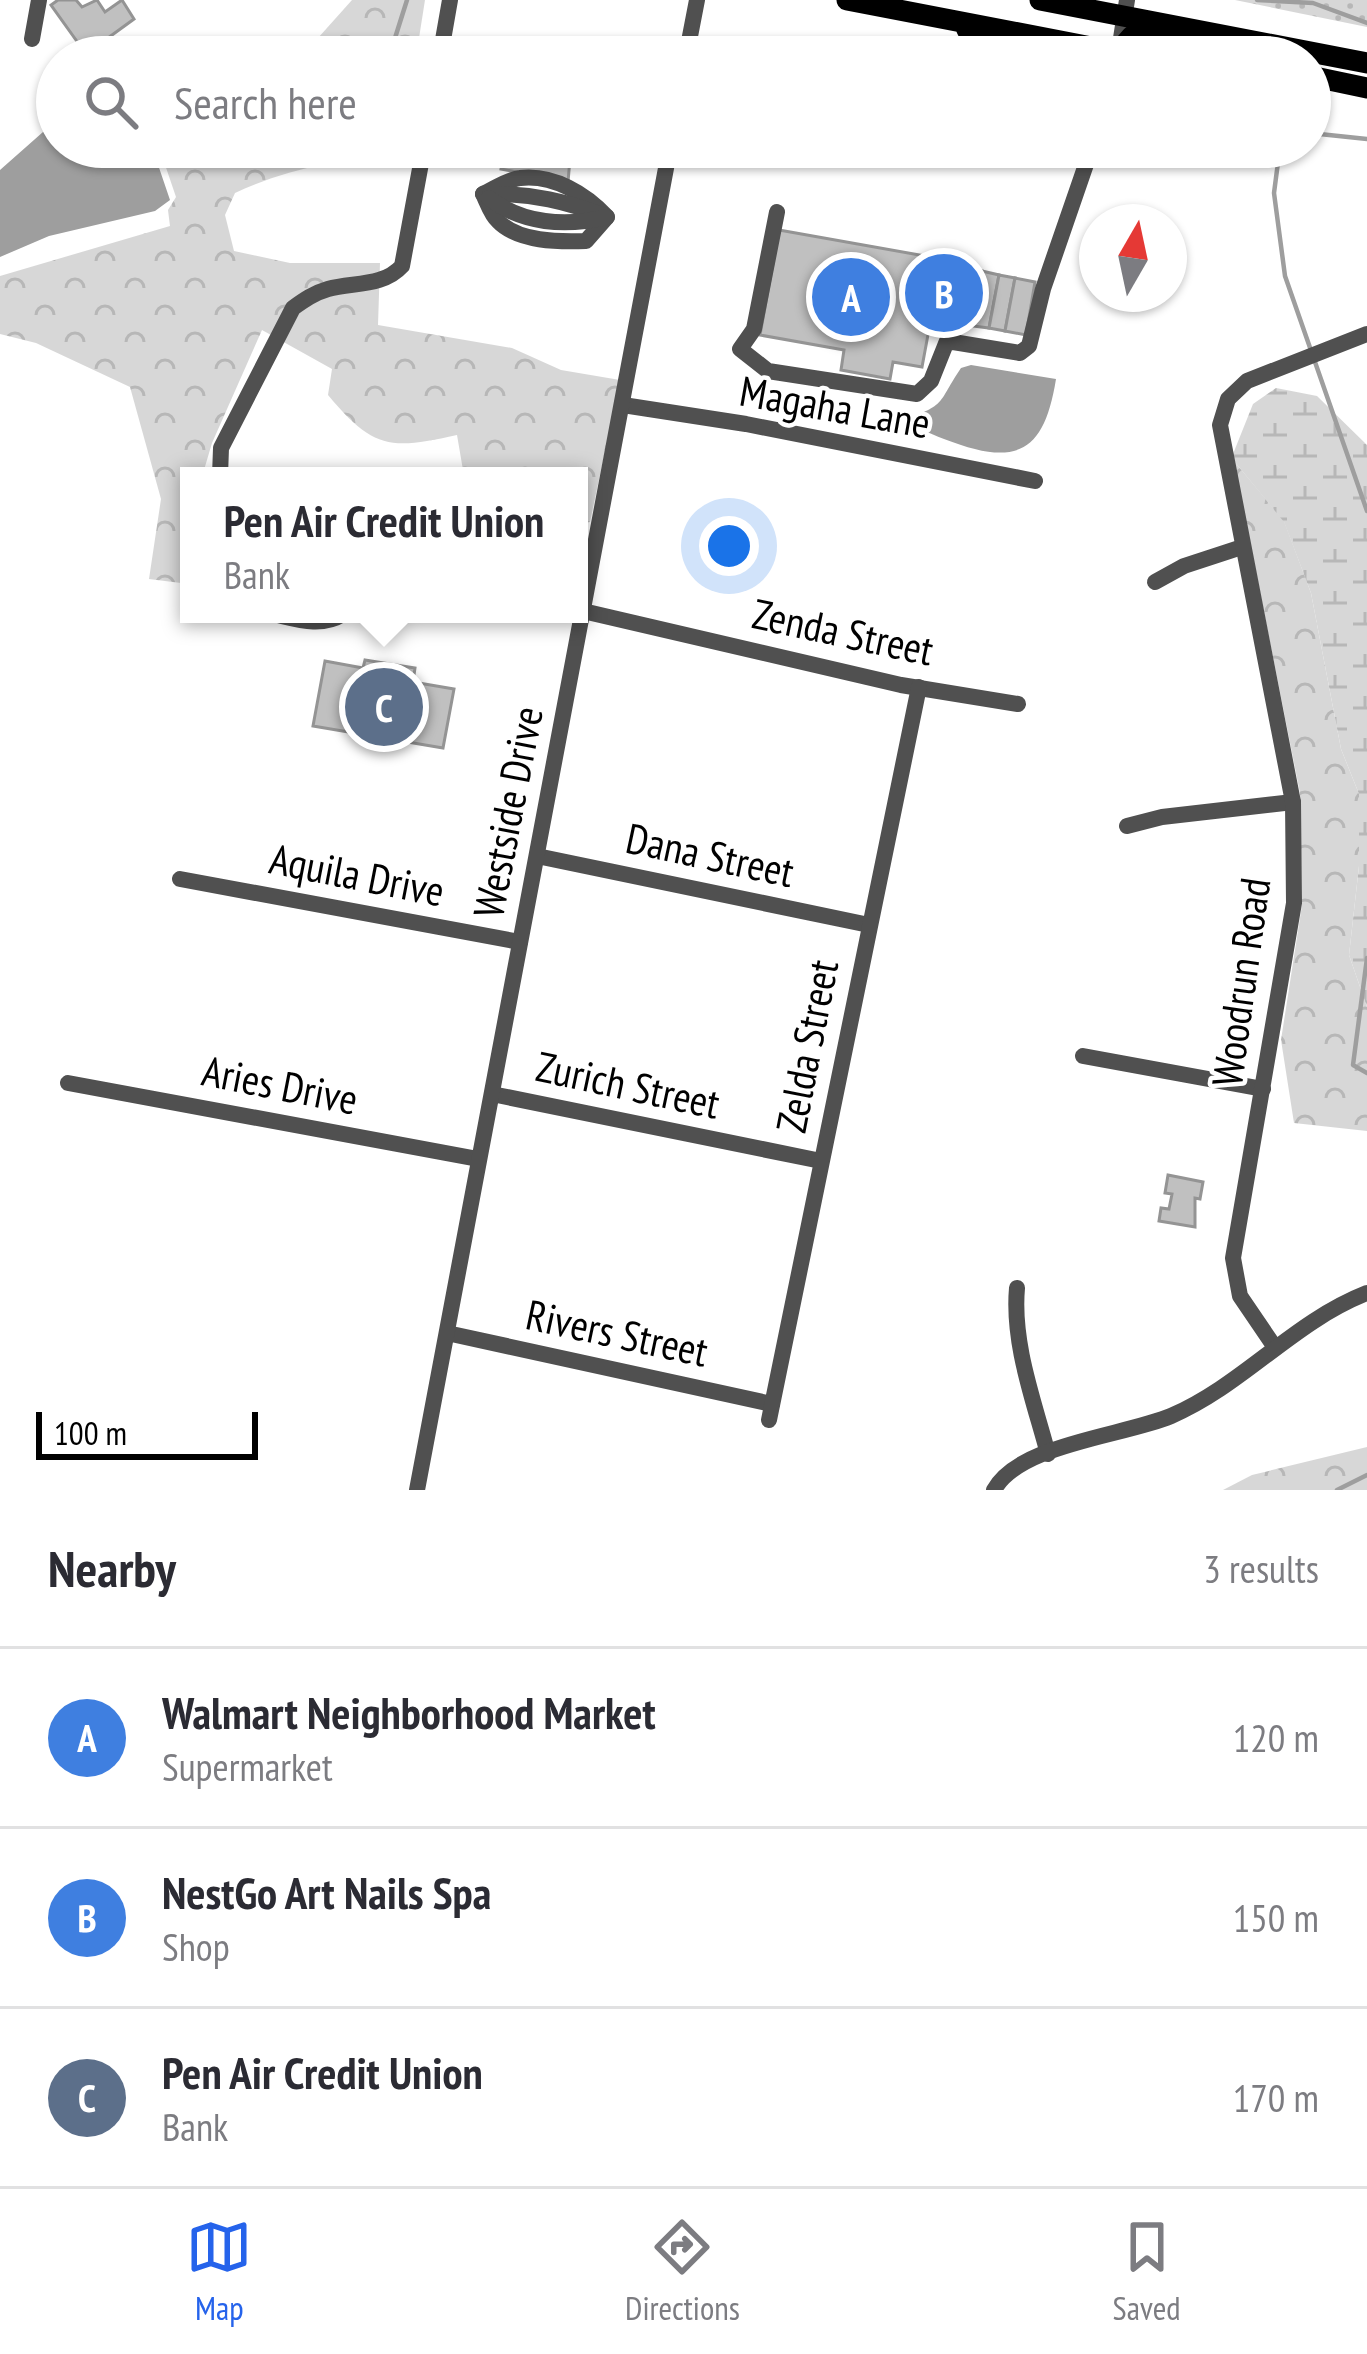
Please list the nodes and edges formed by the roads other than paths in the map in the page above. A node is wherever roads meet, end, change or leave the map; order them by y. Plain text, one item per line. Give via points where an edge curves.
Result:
1 (39, 0) edge
2 (450, 0) edge
3 (697, 0) edge
4 (848, 0) edge
5 (902, 0) edge
6 (1040, 0) edge
7 (1128, 5) edge
8 (946, 19) junction
9 (444, 36) edge
10 (690, 36) edge
11 (977, 36) edge
12 (1027, 36) edge
13 (1121, 36) edge
14 (1258, 36) edge
15 (32, 39) dead end
16 (1331, 53) edge
17 (1367, 62) edge
18 (1331, 69) edge
19 (1367, 76) edge
20 (1331, 80) edge
21 (1367, 88) edge
22 (1331, 93) edge
23 (1367, 100) edge
24 (420, 168) edge
25 (666, 168) edge
26 (1085, 168) edge
27 (483, 194) junction
28 (777, 212) dead end
29 (607, 217) junction
30 (1367, 334) edge
31 (623, 405) junction
32 (220, 467) edge
33 (1035, 481) dead end
34 (588, 546) edge
35 (1242, 547) junction
36 (1155, 582) dead end
37 (588, 611) edge
38 (581, 623) edge
39 (919, 687) junction
40 (1018, 704) dead end
41 (1293, 802) junction
42 (1127, 826) dead end
43 (537, 856) junction
44 (180, 879) dead end
45 (868, 925) junction
46 (520, 943) junction
47 (1083, 1056) dead end
48 (68, 1083) dead end
49 (1263, 1089) junction
50 (492, 1094) junction
51 (478, 1159) junction
52 (820, 1161) junction
53 (1017, 1288) dead end
54 (1367, 1293) edge
55 (446, 1333) junction
56 (1274, 1346) junction
57 (770, 1412) joint
58 (1048, 1454) junction
59 (418, 1490) edge
60 (994, 1490) edge

1 - 15 street
2 - 9 street
3 - 10 street
4 - 8 main road
5 - 7 main road via 1102,35
6 - 7 main road
7 - 13 street
7 - 14 main road
8 - 11 main road
8 - 12 main road
16 - 17 main road
18 - 19 main road
20 - 21 main road
22 - 23 main road
24 - 32 street via 402,266 393,276 332,288 293,308 221,448
25 - 31 street, Westside Drive
26 - 28 street via 1034,337 1020,352 946,341 931,381 917,394 768,371 740,349 754,329
27 - 29 street via 521,209
27 - 29 street via 533,180 589,196
27 - 29 street via 496,220 517,234 586,242
30 - 35 street, Woodrun Road via 1247,381 1228,399 1220,425
31 - 33 street, Magaha Lane
31 - 34 street, Westside Drive
35 - 36 street
35 - 41 street, Woodrun Road
37 - 39 street, Zenda Street
38 - 43 street, Westside Drive
39 - 40 street, Zenda Street
39 - 45 street, Zelda Street
41 - 42 street
41 - 49 street, Woodrun Road via 1294,904
43 - 45 street, Dana Street
43 - 46 street, Westside Drive
44 - 46 street, Aquila Drive
45 - 52 street, Zelda Street
46 - 50 street, Westside Drive
47 - 49 street
48 - 51 street, Aries Drive
49 - 56 street, Woodrun Road via 1233,1258 1240,1296
50 - 51 street, Westside Drive
50 - 52 street, Zurich Street
51 - 55 street, Westside Drive
52 - 57 street, Zelda Street
53 - 58 street via 1019,1342
54 - 56 street
55 - 57 street, Rivers Street
55 - 59 street, Westside Drive
56 - 58 street via 1184,1410
58 - 60 street via 1021,1462

